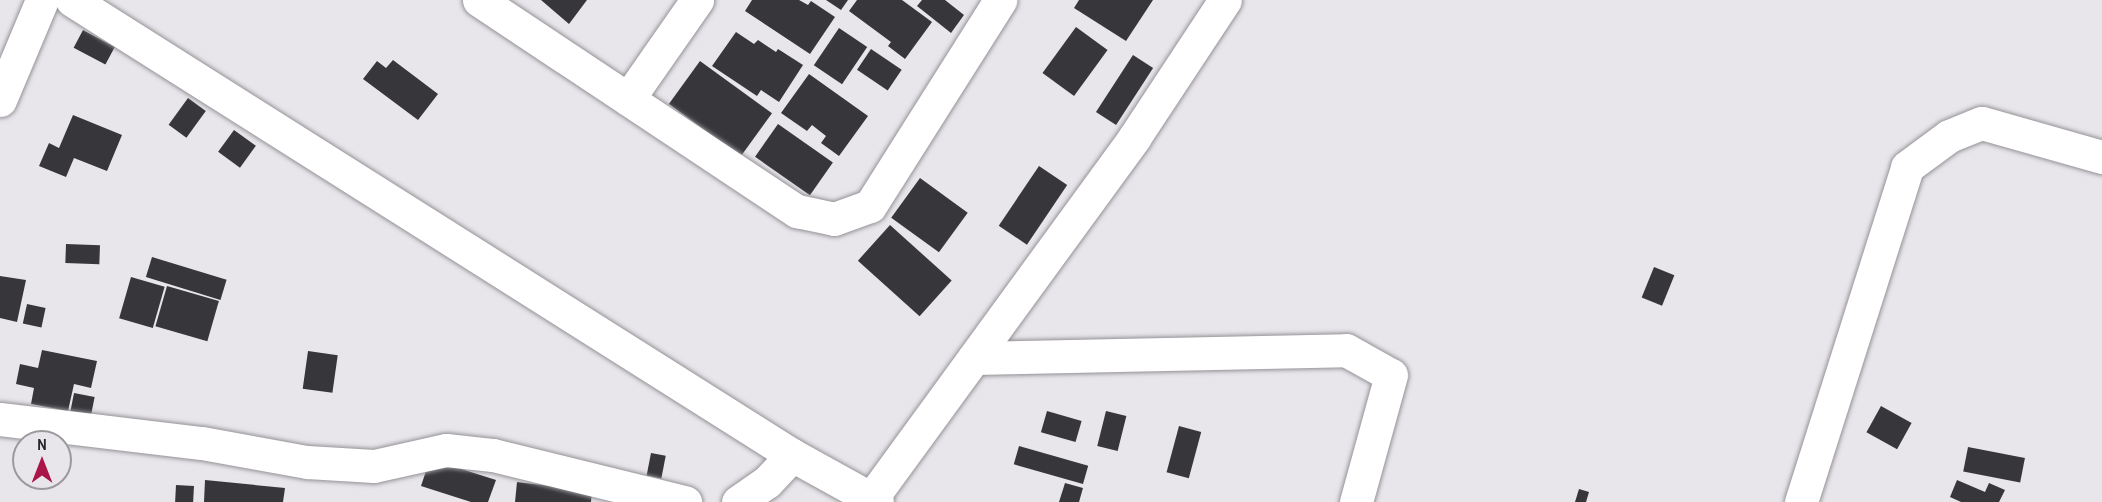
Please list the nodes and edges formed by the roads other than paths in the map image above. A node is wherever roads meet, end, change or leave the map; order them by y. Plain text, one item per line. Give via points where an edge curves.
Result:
1 (42, 0) edge
2 (72, 0) edge
3 (479, 0) edge
4 (697, 0) edge
5 (1000, 0) edge
6 (1225, 0) edge
7 (628, 99) junction
8 (0, 100) edge
9 (2102, 157) edge
10 (974, 358) junction
11 (0, 419) edge
12 (792, 455) junction
13 (874, 501) edge
14 (685, 502) edge
15 (738, 502) edge
16 (1356, 502) edge
17 (1801, 502) edge

1 - 8 street
2 - 12 street
3 - 7 street
4 - 7 street
5 - 7 street via 870,206 834,219 797,211
6 - 10 street via 1134,138
9 - 17 street via 1982,123 1949,136 1907,167
10 - 13 street
10 - 16 street via 1346,350 1391,375
11 - 14 street via 190,441 307,462 374,466 446,450 493,455
12 - 13 street
12 - 15 street via 766,483

